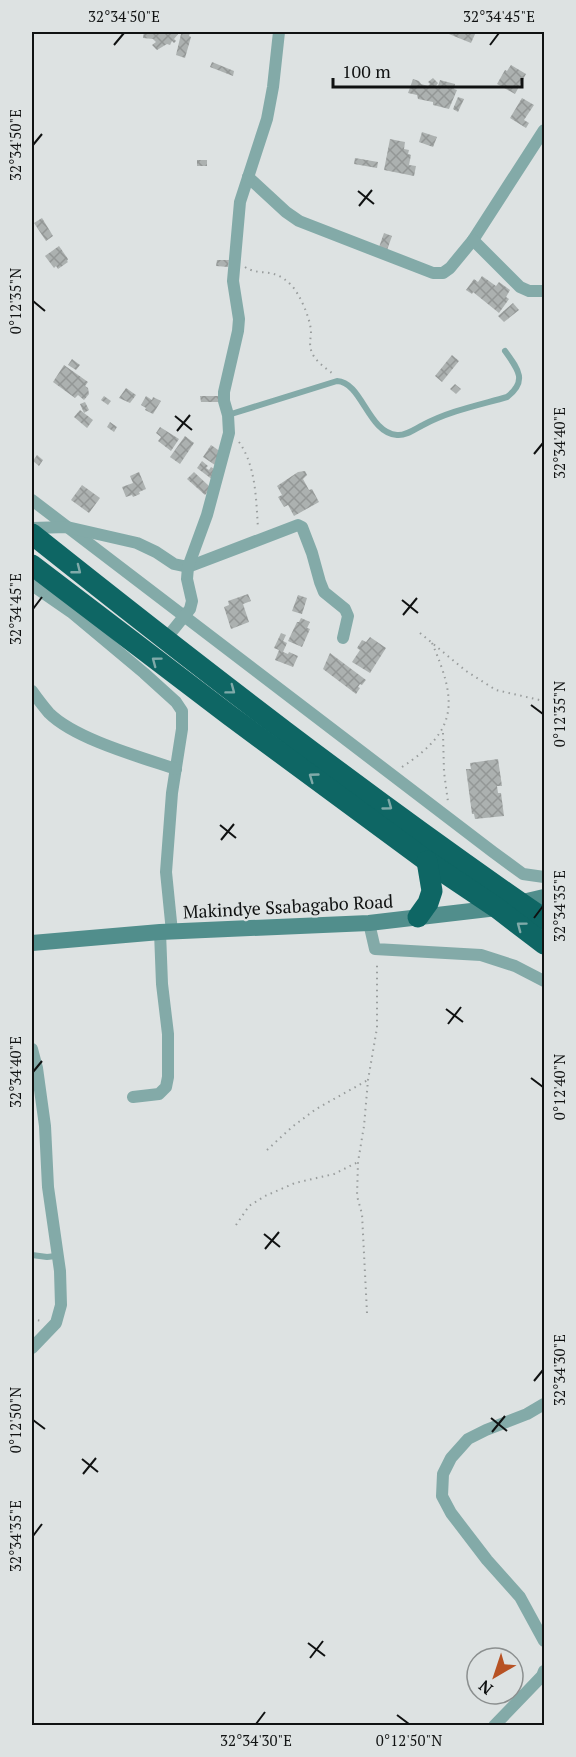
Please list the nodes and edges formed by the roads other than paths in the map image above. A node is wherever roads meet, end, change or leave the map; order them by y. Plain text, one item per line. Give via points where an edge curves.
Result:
1 (279, 32) edge
2 (544, 130) edge
3 (248, 177) junction
4 (473, 240) junction
5 (544, 291) edge
6 (506, 351) dead end
7 (228, 415) junction
8 (32, 500) edge
9 (67, 527) junction
10 (32, 528) edge
11 (32, 534) edge
12 (32, 565) edge
13 (188, 567) junction
14 (32, 585) edge
15 (185, 617) junction
16 (343, 638) dead end
17 (165, 640) junction
18 (32, 691) edge
19 (176, 769) junction
20 (427, 861) junction
21 (544, 877) edge
22 (544, 897) edge
23 (519, 902) junction
24 (497, 908) junction
25 (418, 917) junction
26 (544, 919) edge
27 (369, 923) junction
28 (166, 932) junction
29 (32, 943) edge
30 (544, 944) edge
31 (544, 981) edge
32 (32, 1049) edge
33 (133, 1097) dead end
34 (32, 1255) edge
35 (56, 1256) junction
36 (32, 1348) edge
37 (544, 1404) edge
38 (544, 1641) edge
39 (544, 1671) edge
40 (494, 1725) edge

1 - 3 street via 267,119
2 - 4 street
3 - 4 street via 299,220 434,273 450,268
3 - 7 street via 240,202 235,252 233,281 238,332 224,392
4 - 5 street via 520,287
6 - 7 lane via 520,380 507,398 438,417 398,436 377,425 341,381
7 - 13 street via 229,433
8 - 9 street
9 - 10 street
9 - 13 street via 137,543 174,564
9 - 15 street
11 -> 17 highway
20 -> 12 highway
13 - 15 street via 192,601
13 - 16 street via 294,525 302,527 324,592 348,616
14 - 19 street via 80,620 176,702 182,711
15 - 17 street
15 - 21 street via 523,874
17 -> 23 highway
18 - 19 street via 64,724 117,749
19 - 28 street via 166,872
20 - 24 highway
20 - 25 highway via 432,891
22 - 23 street, Makindye Ssabagabo Road
23 - 24 street, Makindye Ssabagabo Road
23 - 26 highway
24 - 25 street, Makindye Ssabagabo Road
30 -> 24 highway
25 - 27 street, Makindye Ssabagabo Road
27 - 28 street, Makindye Ssabagabo Road
27 - 31 street via 375,949 481,955
28 - 29 street, Makindye Ssabagabo Road
28 - 33 street via 162,984 168,1077 159,1094
32 - 35 street via 45,1126
34 - 35 lane
35 - 36 street via 61,1305 56,1323
37 - 38 street via 468,1439 451,1458 442,1486 442,1496 451,1514 520,1597
39 - 40 street

